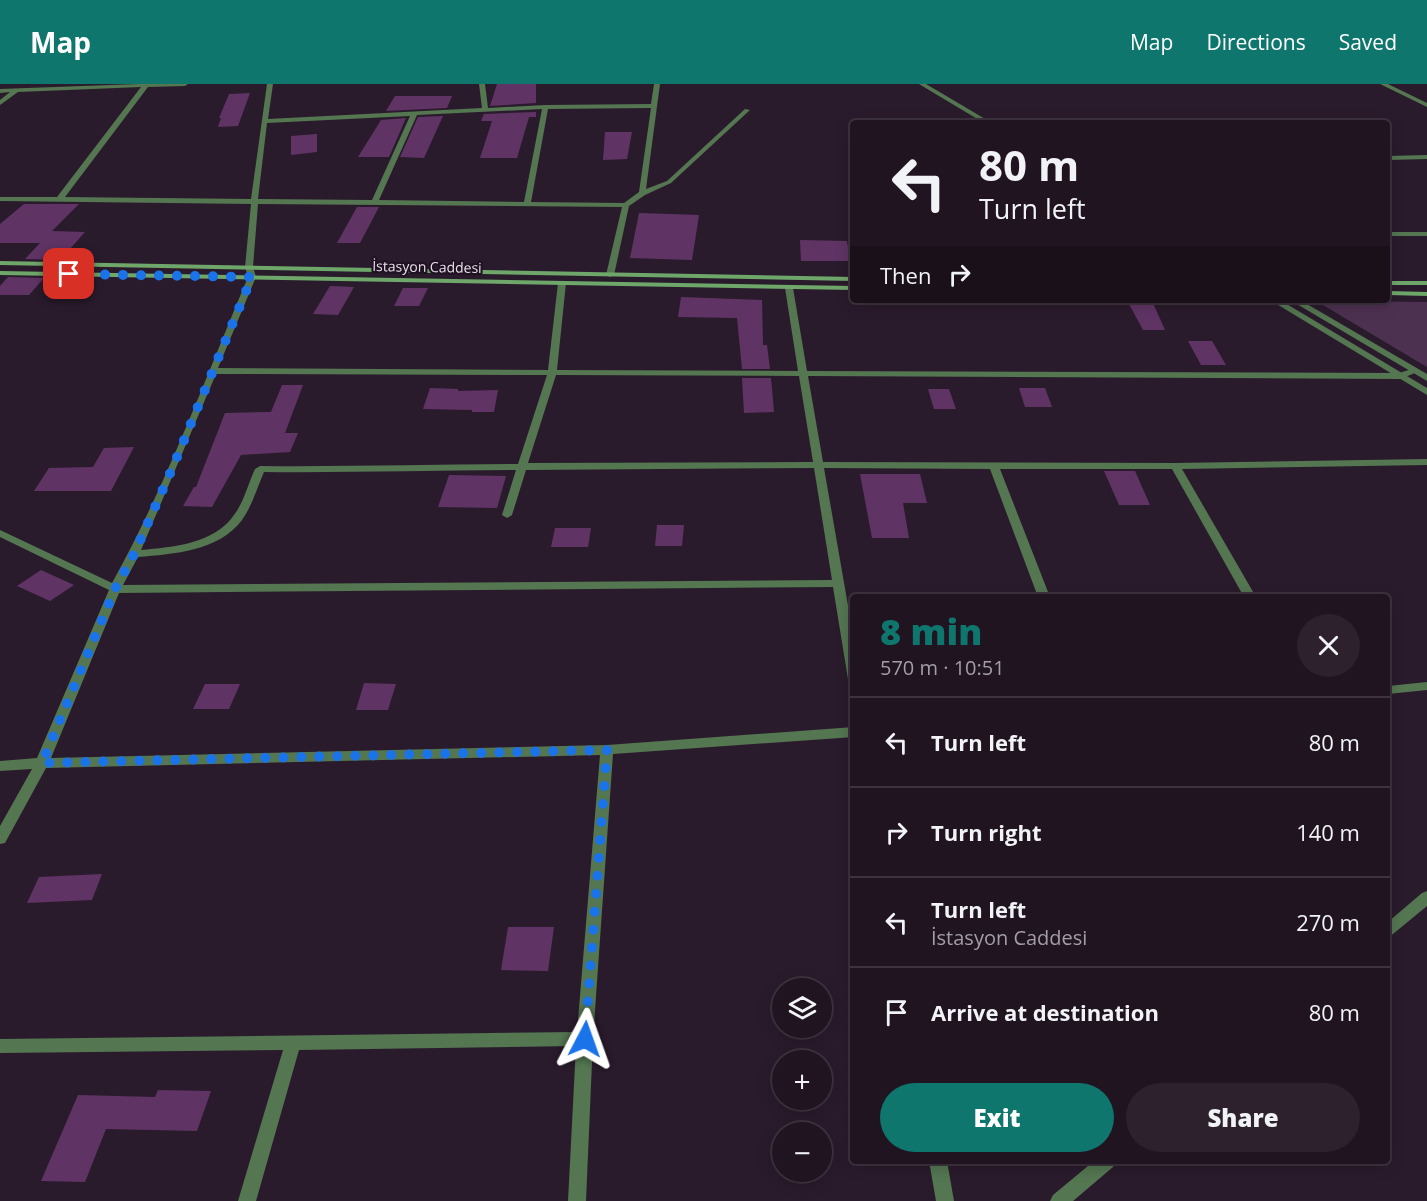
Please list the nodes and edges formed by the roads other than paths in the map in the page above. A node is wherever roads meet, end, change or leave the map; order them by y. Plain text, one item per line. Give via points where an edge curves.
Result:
1 (21, 84) edge
2 (185, 84) edge
3 (270, 84) edge
4 (482, 84) edge
5 (657, 84) edge
6 (922, 84) edge
7 (1383, 84) edge
8 (146, 85) edge
9 (0, 91) edge
10 (16, 91) junction
11 (1416, 100) junction
12 (1427, 100) edge
13 (0, 103) edge
14 (1427, 105) edge
15 (653, 106) junction
16 (545, 107) junction
17 (485, 110) junction
18 (747, 110) dead end
19 (414, 114) junction
20 (984, 120) edge
21 (265, 121) junction
22 (1427, 157) edge
23 (1390, 158) edge
24 (642, 193) junction
25 (0, 199) edge
26 (58, 200) junction
27 (255, 201) junction
28 (375, 201) junction
29 (527, 203) junction
30 (626, 205) junction
31 (1390, 234) edge
32 (1427, 234) edge
33 (0, 263) edge
34 (250, 272) junction
35 (0, 273) edge
36 (610, 275) junction
37 (850, 279) edge
38 (1390, 283) edge
39 (1427, 283) edge
40 (562, 284) junction
41 (789, 288) junction
42 (850, 288) edge
43 (1390, 293) edge
44 (1427, 294) edge
45 (1279, 303) edge
46 (1299, 303) edge
47 (214, 371) junction
48 (1415, 371) junction
49 (552, 373) junction
50 (805, 374) junction
51 (1400, 376) junction
52 (1427, 378) edge
53 (1427, 392) edge
54 (1427, 462) edge
55 (819, 465) junction
56 (994, 465) junction
57 (1175, 466) junction
58 (520, 468) junction
59 (507, 515) dead end
60 (0, 533) edge
61 (134, 554) junction
62 (838, 583) junction
63 (115, 589) junction
64 (1043, 594) edge
65 (1248, 594) edge
66 (850, 655) edge
67 (1427, 686) edge
68 (1390, 690) edge
69 (850, 732) edge
70 (607, 750) junction
71 (42, 763) junction
72 (0, 766) edge
73 (0, 839) edge
74 (1427, 897) edge
75 (1390, 928) edge
76 (585, 1039) junction
77 (293, 1043) junction
78 (0, 1046) edge
79 (939, 1164) edge
80 (1103, 1164) edge
81 (247, 1201) edge
82 (577, 1201) edge
83 (945, 1201) edge
84 (1059, 1201) edge

1 - 10 street
2 - 8 street
3 - 21 street
4 - 17 street
5 - 15 street
6 - 20 street
7 - 11 street
8 - 10 street
8 - 26 street
9 - 10 street
10 - 13 street
11 - 12 street
11 - 14 street
15 - 16 street
15 - 24 street
16 - 17 street
16 - 29 street
17 - 19 street
18 - 24 street via 669,182
19 - 21 street
19 - 28 street
21 - 27 street
22 - 23 street
24 - 30 street
25 - 26 street
26 - 27 street
27 - 28 street
27 - 34 street
28 - 29 street
29 - 30 street
30 - 36 street
31 - 32 street
33 - 34 main road
34 - 35 main road, İstasyon Caddesi
34 - 36 main road
34 - 40 main road, İstasyon Caddesi
34 - 47 street
36 - 37 main road
38 - 39 main road
40 - 41 main road, İstasyon Caddesi
40 - 49 street
41 - 42 main road, İstasyon Caddesi
41 - 50 street
43 - 44 main road
45 - 51 street
46 - 48 street
47 - 49 street
47 - 61 street
48 - 51 street
48 - 52 street
49 - 50 street
49 - 58 street
50 - 51 street
50 - 55 street
51 - 53 street
54 - 57 street
55 - 56 street
55 - 58 street
55 - 62 street
56 - 57 street
56 - 64 street
57 - 65 street
58 - 59 street
58 - 61 street via 260,469 236,520 211,539 170,551
60 - 63 street
61 - 63 street
62 - 63 street
62 - 66 street
63 - 71 street
67 - 68 street
69 - 70 street
70 - 71 street
70 - 76 street
71 - 72 street
71 - 73 street
74 - 75 street
76 - 77 street
76 - 82 street
77 - 78 street
77 - 81 street
79 - 83 street
80 - 84 street

